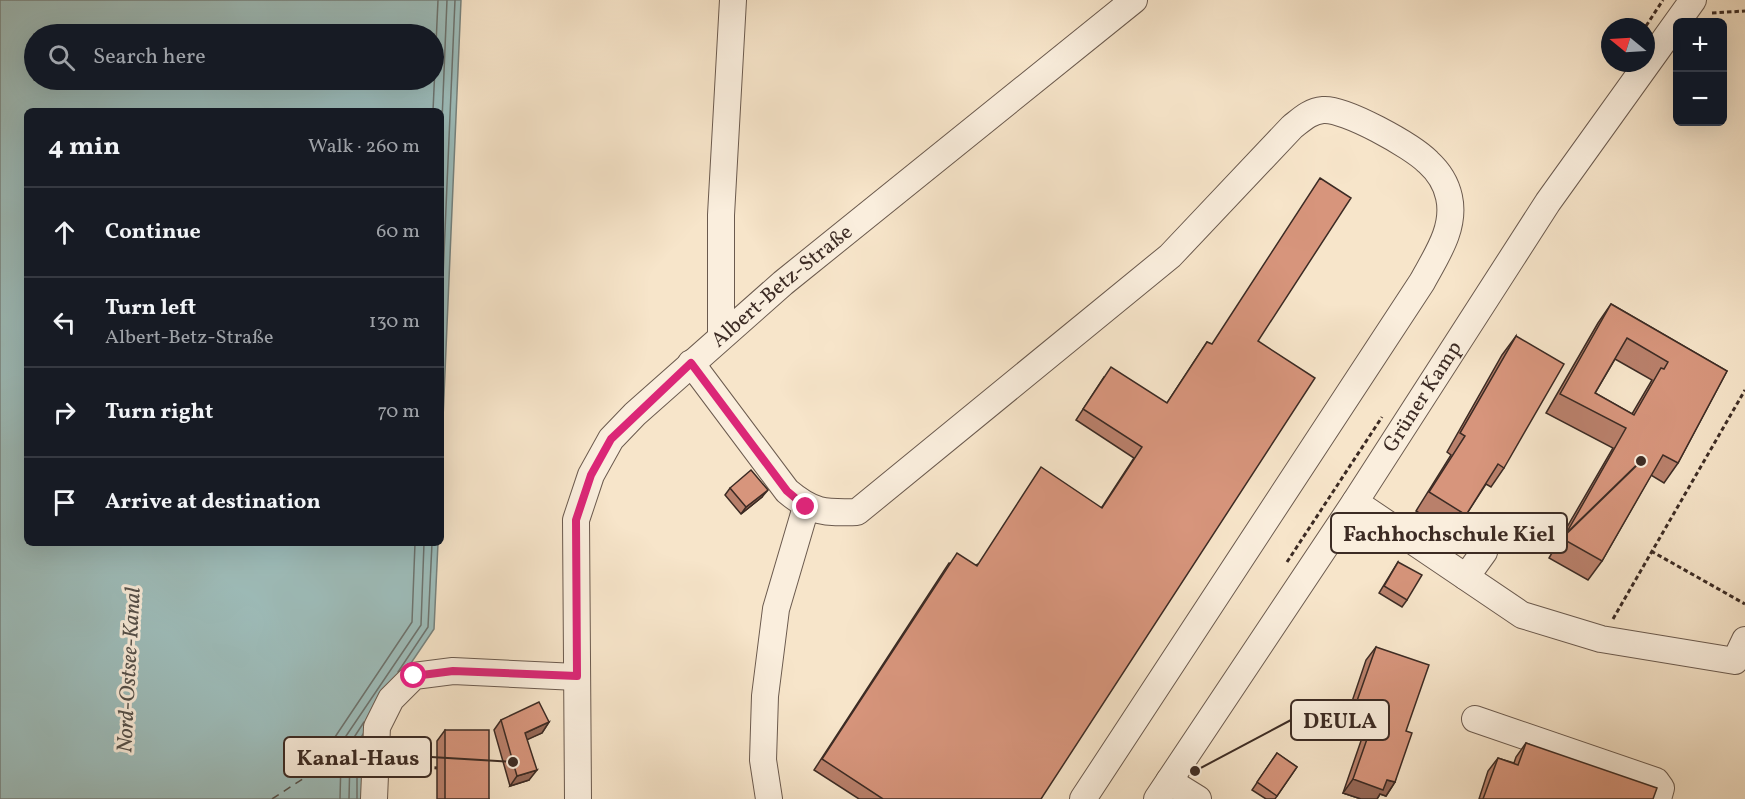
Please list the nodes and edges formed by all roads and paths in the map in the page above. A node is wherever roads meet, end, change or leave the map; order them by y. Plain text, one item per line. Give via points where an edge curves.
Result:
1 (733, 0) edge
2 (1134, 0) edge
3 (1663, 0) edge
4 (1692, 2) edge
5 (1745, 11) edge
6 (1651, 18) edge
7 (721, 336) junction
8 (691, 363) junction
9 (1745, 390) edge
10 (1355, 502) junction
11 (806, 507) junction
12 (1651, 551) junction
13 (1484, 552) dead end
14 (1466, 578) junction
15 (1745, 604) edge
16 (1601, 639) junction
17 (1745, 640) edge
18 (577, 676) junction
19 (1475, 719) dead end
20 (376, 765) junction
21 (437, 768) dead end
22 (1163, 790) edge
23 (374, 799) edge
24 (578, 799) edge
25 (769, 799) edge
26 (1083, 799) edge
27 (1198, 799) edge
28 (1658, 799) edge

1 - 7 street via 721,215
2 - 7 street, Albert-Betz-Straße
3 - 6 path
4 - 5 path via 1705,13
4 - 10 street, Grüner Kamp via 1548,202
7 - 8 street, Albert-Betz-Straße
8 - 11 street via 787,491
8 - 18 street, Albert-Betz-Straße via 611,439 591,475 576,520
9 - 12 path
10 - 14 street
10 - 22 street, Grüner Kamp
11 - 25 street via 776,609 765,696 763,760
11 - 26 street via 832,513 857,512 887,489 1170,256 1292,127 1309,114 1324,110 1346,114 1427,161 1442,177 1450,218 1446,236 1422,282
12 - 15 path
12 - 16 path
13 - 14 street
14 - 16 street via 1522,615
16 - 17 street via 1735,661
18 - 20 street via 453,671 414,676 391,699 377,727
18 - 24 street, Albert-Betz-Straße
19 - 28 street via 1656,781 1661,788
20 - 21 path
20 - 23 street
22 - 27 street

